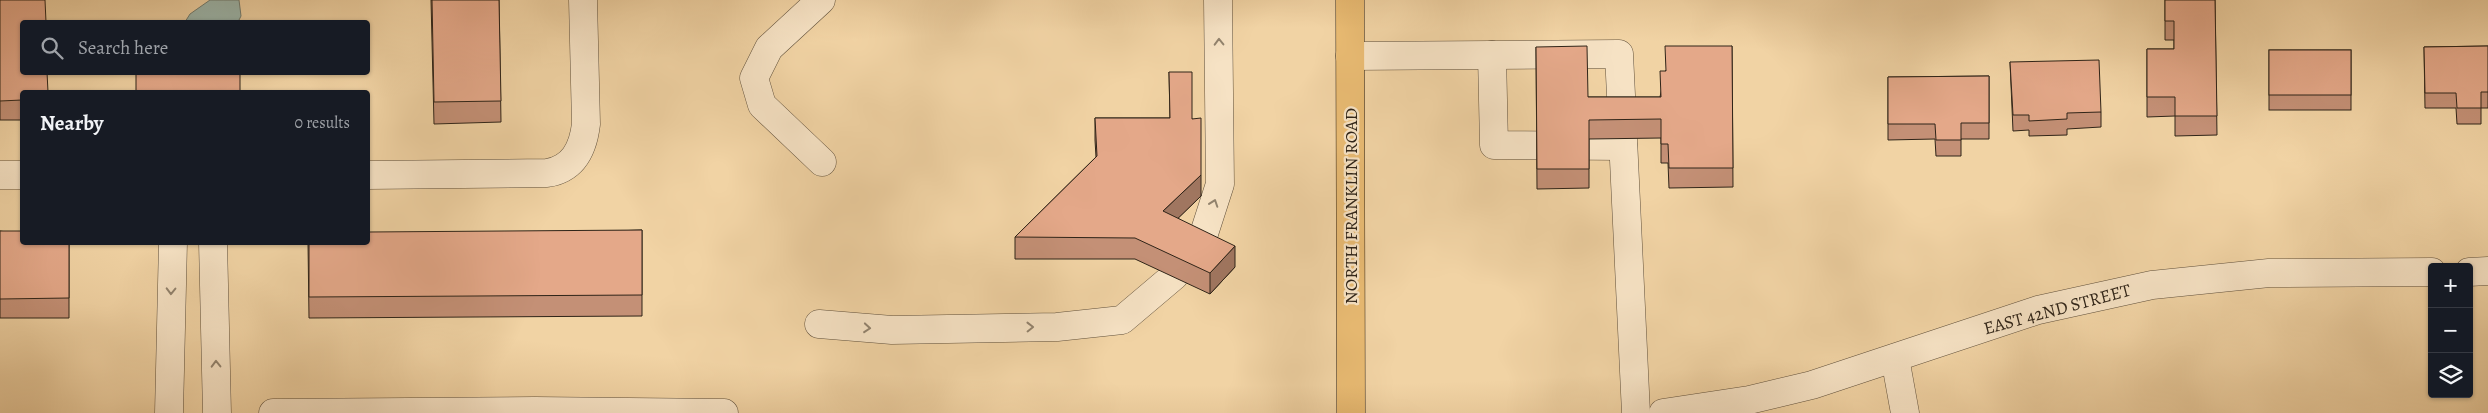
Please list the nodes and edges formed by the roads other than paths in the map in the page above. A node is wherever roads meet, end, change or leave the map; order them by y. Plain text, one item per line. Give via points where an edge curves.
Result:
1 (583, 0) edge
2 (821, 0) edge
3 (1218, 0) edge
4 (1350, 0) edge
5 (1492, 55) junction
6 (1350, 56) junction
7 (1623, 134) junction
8 (822, 162) dead end
9 (0, 174) edge
10 (20, 175) edge
11 (370, 175) edge
12 (172, 245) edge
13 (213, 245) edge
14 (1199, 249) edge
15 (2428, 272) edge
16 (2473, 272) edge
17 (2488, 272) edge
18 (1174, 276) edge
19 (818, 324) dead end
20 (1895, 358) junction
21 (169, 413) edge
22 (217, 413) edge
23 (273, 413) edge
24 (724, 413) edge
25 (1351, 413) edge
26 (1636, 413) edge
27 (1663, 413) edge
28 (1906, 413) edge

1 - 11 street via 584,140 560,171
2 - 8 street via 769,48 754,78 762,106
14 -> 3 street via 1220,184
4 - 6 main road, NORTH FRANKLIN ROAD
5 - 6 street
5 - 7 street via 1619,54
5 - 7 street via 1494,144
6 - 25 main road, NORTH FRANKLIN ROAD
7 - 26 street
9 - 10 street
12 -> 21 street
22 -> 13 street
15 - 20 street, EAST 42ND STREET via 2268,273 2152,285 2038,310
16 - 17 street
19 -> 18 street via 892,330 1057,327 1122,320
20 - 27 street, EAST 42ND STREET via 1812,385 1758,398
20 - 28 street
23 - 24 street

